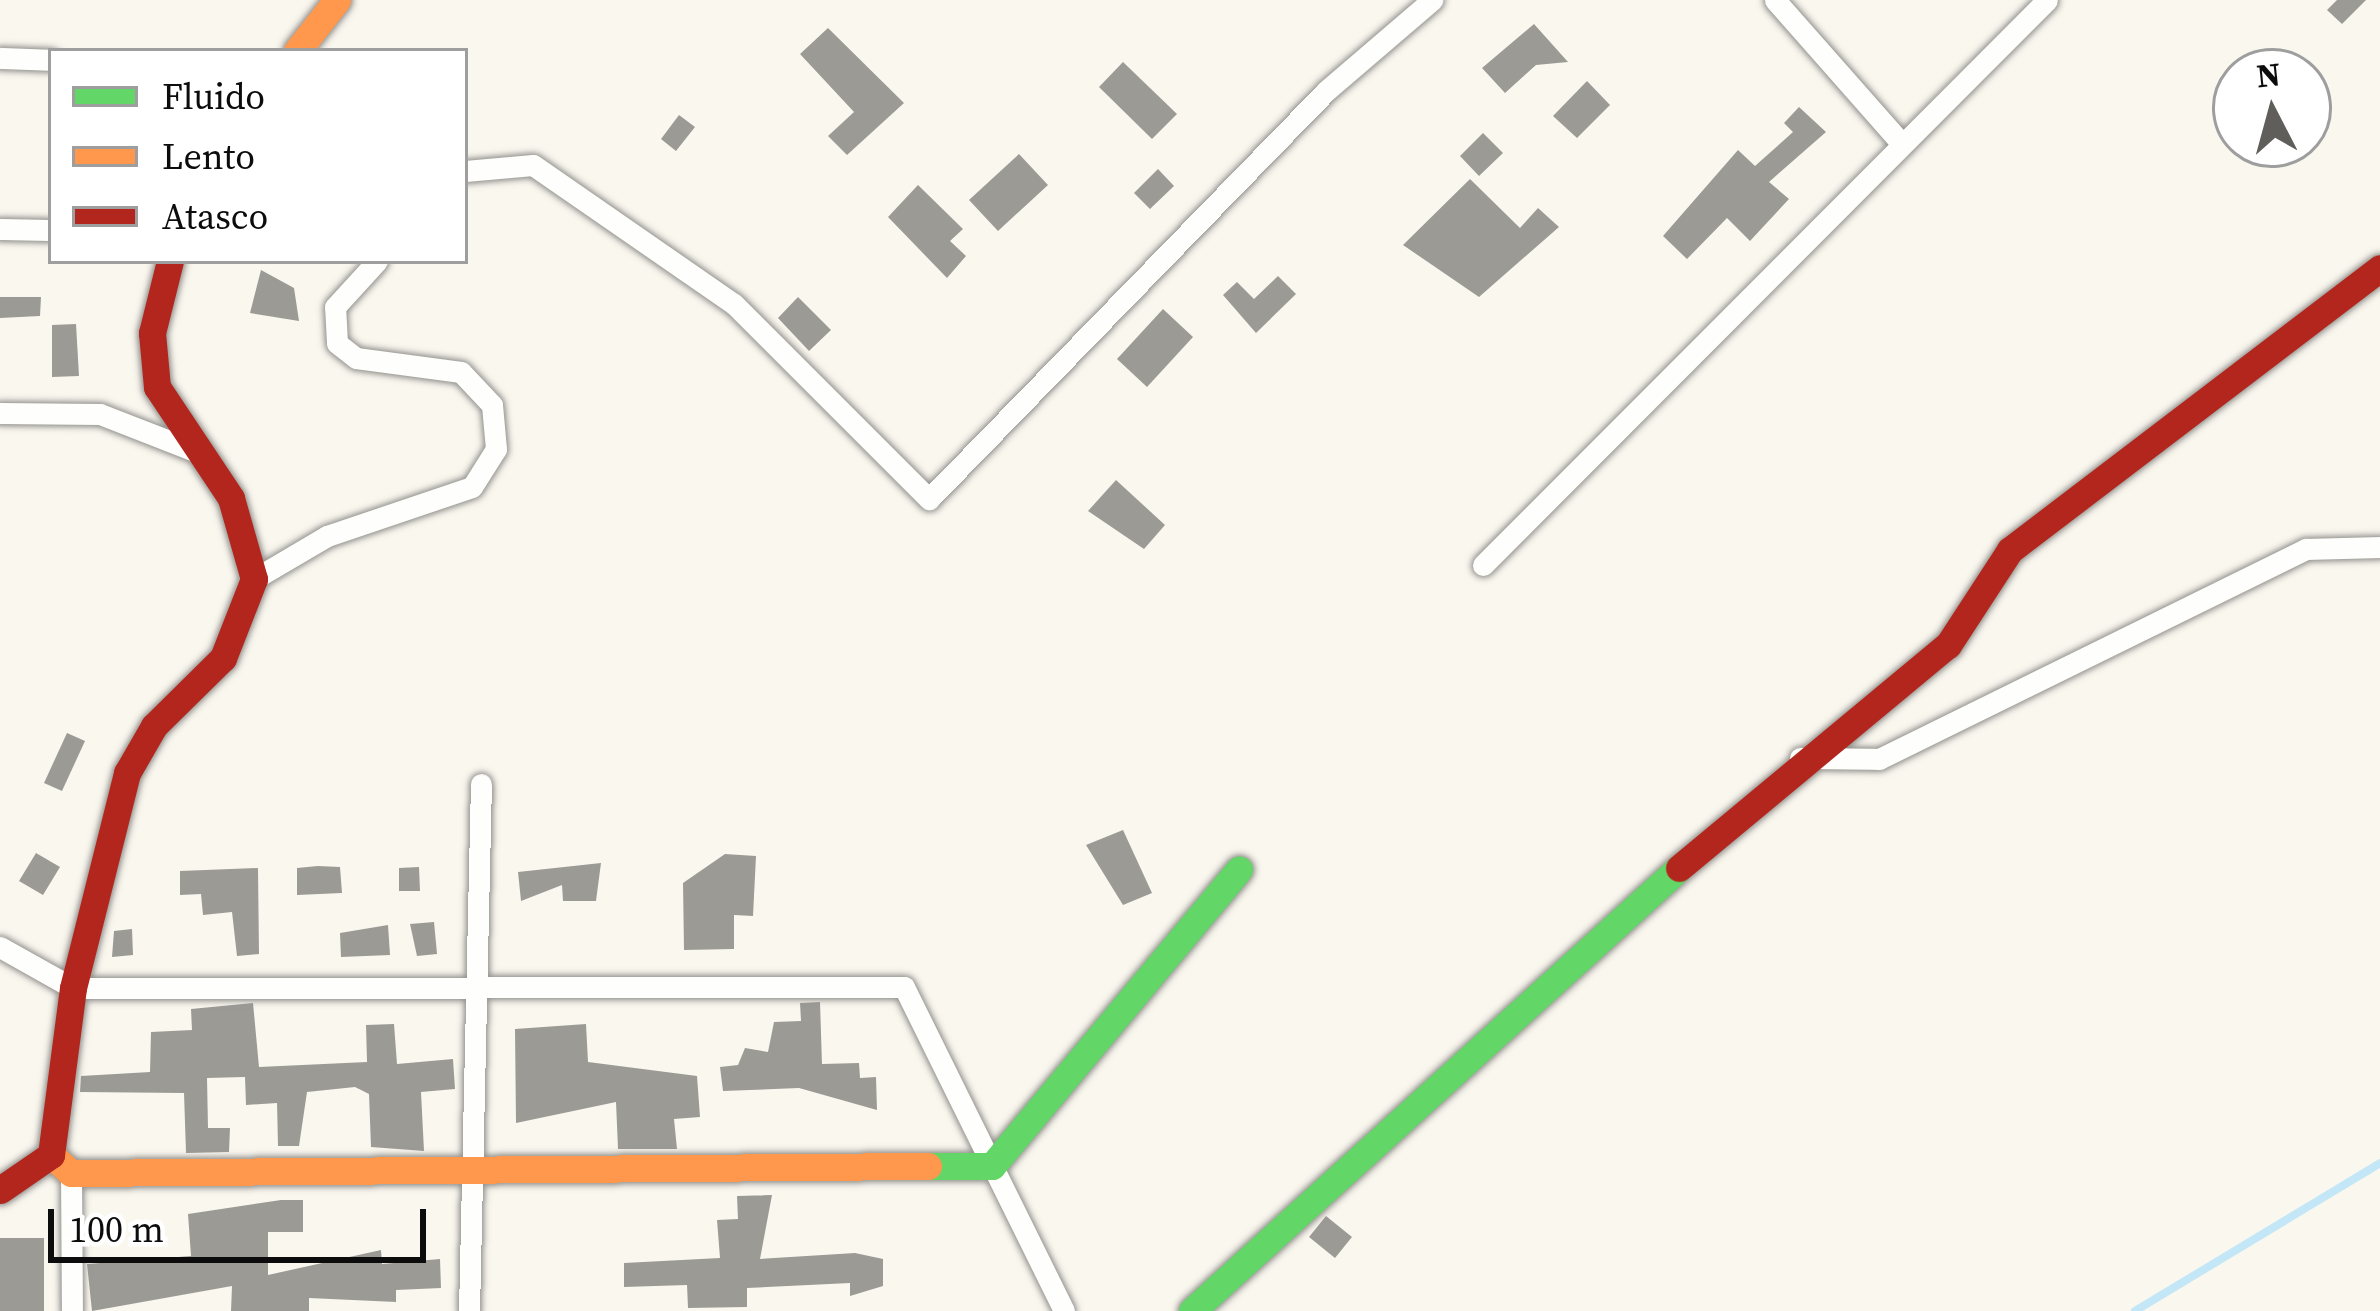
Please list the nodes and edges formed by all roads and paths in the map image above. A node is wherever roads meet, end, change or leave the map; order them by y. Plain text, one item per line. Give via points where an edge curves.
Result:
1 (338, 0) edge
2 (1432, 0) edge
3 (1775, 0) edge
4 (2047, 0) edge
5 (299, 48) edge
6 (0, 58) edge
7 (48, 60) edge
8 (1902, 144) junction
9 (468, 171) edge
10 (0, 229) edge
11 (48, 230) edge
12 (169, 264) edge
13 (374, 264) edge
14 (2380, 268) edge
15 (0, 412) edge
16 (200, 454) junction
17 (2380, 547) edge
18 (1483, 565) dead end
19 (254, 579) junction
20 (1800, 758) junction
21 (481, 784) dead end
22 (1239, 871) dead end
23 (0, 946) edge
24 (73, 988) junction
25 (472, 988) junction
26 (61, 1164) junction
27 (992, 1166) junction
28 (467, 1174) junction
29 (0, 1190) edge
30 (71, 1311) edge
31 (469, 1311) edge
32 (1064, 1311) edge
33 (1192, 1311) edge

1 - 5 street
2 - 9 street via 1326,91 929,500 734,304 532,165
3 - 8 street
4 - 8 street
6 - 7 street
8 - 18 street
10 - 11 street
12 - 16 street via 151,360
13 - 19 street via 335,307 337,343 356,358 460,372 492,405 496,449 472,487 327,536
14 - 20 street via 2010,550 1948,645
15 - 16 street via 100,414
16 - 19 street via 249,536
17 - 20 street via 2306,549 1879,759
19 - 24 street via 223,658 154,725 127,773
20 - 33 street
21 - 25 street
22 - 27 street
23 - 24 street
24 - 25 street
24 - 26 street
25 - 27 street via 904,987
25 - 28 street
26 - 28 street
26 - 29 street
26 - 30 street
27 - 28 street
27 - 32 street
28 - 31 street

